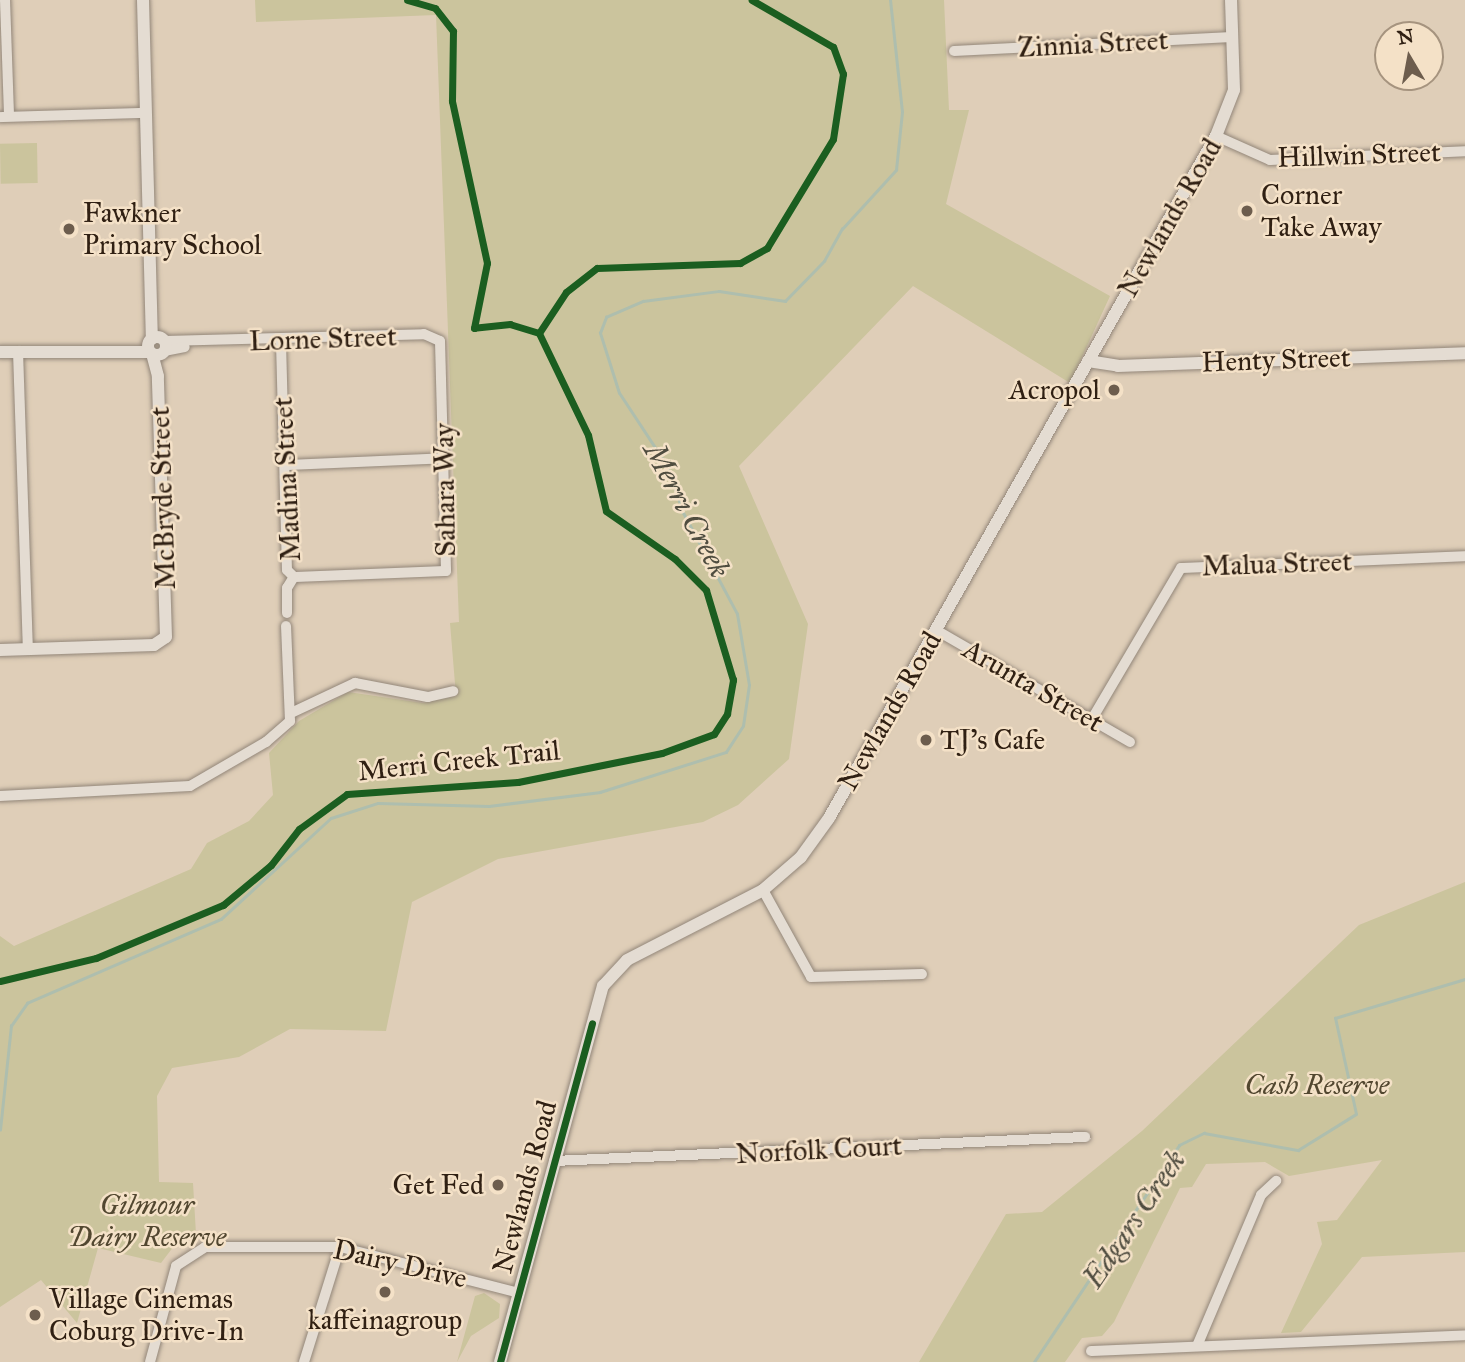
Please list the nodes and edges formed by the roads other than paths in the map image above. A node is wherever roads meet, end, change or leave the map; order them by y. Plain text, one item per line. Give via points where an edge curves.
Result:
1 (5, 0) edge
2 (144, 0) edge
3 (1231, 0) edge
4 (1232, 37) junction
5 (954, 51) dead end
6 (143, 113) junction
7 (5, 116) edge
8 (1216, 136) junction
9 (1465, 151) edge
10 (281, 341) junction
11 (440, 341) joint
12 (157, 346) junction
13 (18, 351) junction
14 (0, 352) edge
15 (1465, 353) edge
16 (1088, 361) junction
17 (445, 458) junction
18 (287, 465) junction
19 (1465, 556) edge
20 (294, 577) junction
21 (287, 613) dead end
22 (286, 626) dead end
23 (936, 629) junction
24 (28, 649) junction
25 (0, 650) edge
26 (453, 691) dead end
27 (291, 713) junction
28 (1092, 719) junction
29 (1130, 742) dead end
30 (0, 796) edge
31 (763, 890) junction
32 (922, 974) dead end
33 (1085, 1137) dead end
34 (554, 1161) junction
35 (1276, 1181) dead end
36 (340, 1247) junction
37 (519, 1293) junction
38 (1465, 1335) edge
39 (1197, 1346) junction
40 (1091, 1351) dead end
41 (150, 1362) edge
42 (304, 1362) edge
43 (500, 1362) edge

1 - 7 street
2 - 6 street, McBryde Street
3 - 4 street, Newlands Road
4 - 5 street, Zinnia Street
4 - 8 street, Newlands Road via 1234,90
6 - 7 street
6 - 12 street, McBryde Street via 148,120
8 - 9 street, Hillwin Street via 1270,160
8 - 16 street, Newlands Road
10 - 11 street, Lorne Street via 424,334
10 - 12 street, Lorne Street
10 - 18 street, Madina Street
11 - 17 street, Sahara Way
12 - 13 street, Lorne Street
12 - 24 street, McBryde Street via 166,637 154,645
13 - 14 street, Lorne Street
13 - 24 street
15 - 16 street, Henty Street via 1118,366
16 - 23 street, Newlands Road
17 - 18 street
17 - 20 street, Sahara Way via 446,571
18 - 20 street, Madina Street via 287,570
19 - 28 street, Malua Street via 1181,568
20 - 21 street, Madina Street via 286,588
22 - 27 street
23 - 28 street, Arunta Street
23 - 31 street, Newlands Road via 816,838
24 - 25 street
26 - 27 street via 428,697 355,683
27 - 30 street via 283,732 190,786
28 - 29 street, Arunta Street
31 - 32 street via 811,976
31 - 34 street, Newlands Road via 613,971 599,998
33 - 34 street, Norfolk Court
34 - 37 street, Newlands Road
35 - 39 street via 1261,1195
36 - 37 street, Dairy Drive
36 - 41 street, Dairy Drive via 205,1247 188,1254 176,1266
36 - 42 street
37 - 43 street, Newlands Road
38 - 39 street
39 - 40 street

